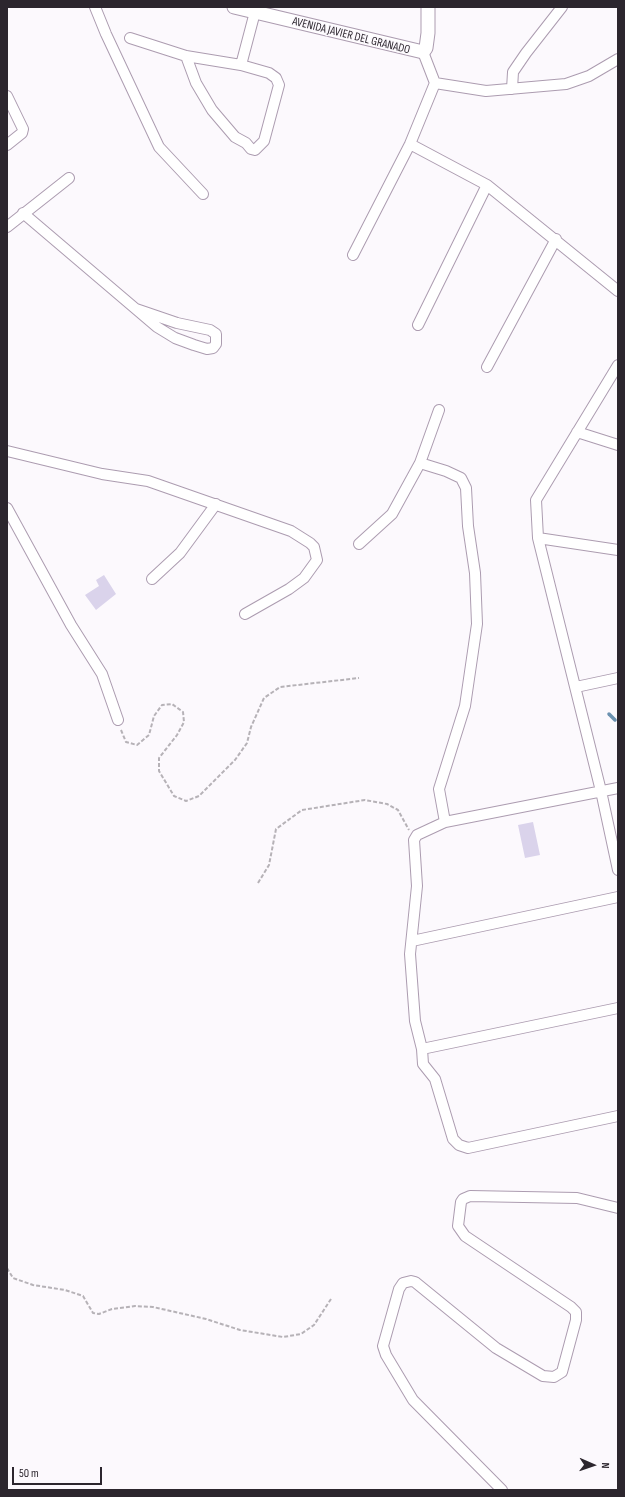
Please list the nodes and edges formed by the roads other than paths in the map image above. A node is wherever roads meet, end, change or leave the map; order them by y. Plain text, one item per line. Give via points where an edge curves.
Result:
1 (95, 7) edge
2 (234, 7) edge
3 (428, 7) edge
4 (562, 7) edge
5 (255, 12) junction
6 (130, 38) dead end
7 (423, 52) junction
8 (186, 56) junction
9 (618, 59) edge
10 (241, 65) junction
11 (435, 83) junction
12 (512, 89) junction
13 (7, 96) edge
14 (410, 144) junction
15 (7, 145) edge
16 (69, 178) dead end
17 (487, 185) junction
18 (203, 194) dead end
19 (23, 213) junction
20 (7, 227) edge
21 (556, 239) junction
22 (353, 255) dead end
23 (618, 291) edge
24 (136, 309) junction
25 (418, 325) dead end
26 (618, 365) edge
27 (487, 367) dead end
28 (439, 410) dead end
29 (577, 432) junction
30 (618, 445) edge
31 (7, 451) edge
32 (420, 463) junction
33 (216, 504) junction
34 (7, 508) edge
35 (538, 538) junction
36 (359, 544) dead end
37 (618, 550) edge
38 (152, 579) dead end
39 (245, 614) dead end
40 (618, 678) edge
41 (576, 687) junction
42 (118, 720) road end
43 (618, 788) edge
44 (601, 791) junction
45 (444, 822) junction
46 (618, 870) edge
47 (618, 897) edge
48 (412, 941) junction
49 (618, 1008) edge
50 (422, 1049) junction
51 (618, 1116) edge
52 (618, 1208) edge
53 (502, 1490) edge

1 - 18 street via 159,147
2 - 5 street, AVENIDA JAVIER DEL GRANADO
3 - 7 street, AVENIDA JAVIER DEL GRANADO via 428,33
4 - 12 street via 513,72
5 - 7 street, AVENIDA JAVIER DEL GRANADO
5 - 10 street
6 - 8 street
7 - 11 street
8 - 10 street
8 - 10 street via 196,83 212,110 235,137 255,150 264,141 279,86 276,78 269,73
9 - 12 street via 589,76 566,84
11 - 12 street via 486,91
11 - 14 street
13 - 15 street via 23,129 22,133
14 - 17 street
14 - 22 street
16 - 19 street
17 - 21 street
17 - 25 street
19 - 20 street
19 - 24 street
21 - 23 street
21 - 27 street
24 - 24 street via 175,338 206,349 216,344 216,334 210,330 178,323
26 - 29 street
28 - 32 street
29 - 30 street
29 - 35 street via 536,500
31 - 33 street via 102,474 148,481
32 - 36 street via 392,514
32 - 45 street via 461,478 466,488 468,526 475,573 477,624 465,706 439,789
33 - 38 street via 180,553
33 - 39 street via 291,531 314,547 317,560 304,578 290,589
34 - 42 street via 71,625 102,674
35 - 37 street
35 - 41 street
40 - 41 street
41 - 44 street
43 - 44 street
44 - 45 street
44 - 46 street
45 - 48 street via 417,835 414,840 417,886
47 - 48 street
48 - 50 street via 410,954 414,1005
49 - 50 street
50 - 51 street via 423,1064 435,1079 453,1139 459,1145 468,1148
52 - 53 street via 577,1198 470,1196 461,1202 458,1226 465,1236 576,1312 562,1372 554,1377 543,1376 496,1348 414,1282 403,1283 399,1289 383,1346 386,1355 413,1400

